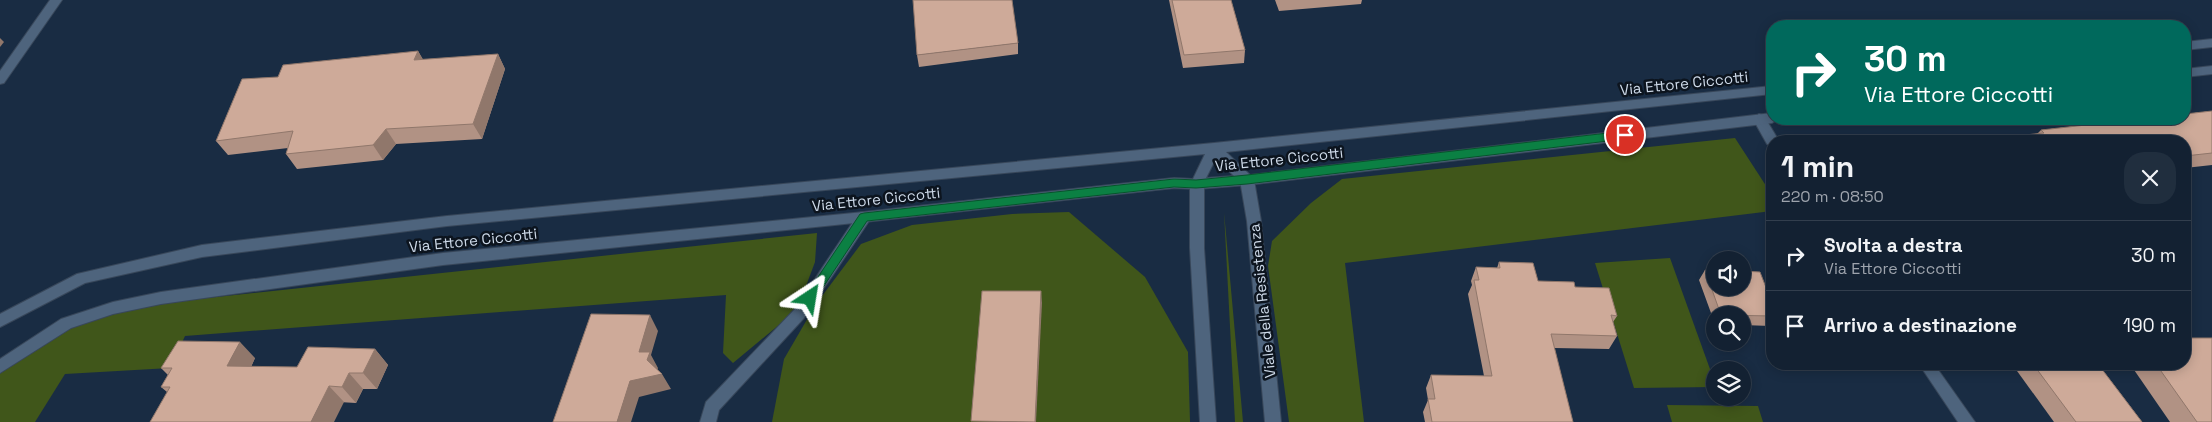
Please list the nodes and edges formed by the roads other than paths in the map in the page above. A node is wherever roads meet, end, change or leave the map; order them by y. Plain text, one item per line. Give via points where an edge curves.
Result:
1 (56, 0) edge
2 (2212, 43) edge
3 (2191, 45) edge
4 (2212, 70) edge
5 (2191, 72) edge
6 (0, 80) edge
7 (1766, 91) edge
8 (1766, 119) edge
9 (1214, 148) junction
10 (1247, 180) junction
11 (1196, 184) junction
12 (864, 217) junction
13 (0, 320) edge
14 (0, 367) edge
15 (1930, 370) edge
16 (708, 422) edge
17 (1208, 422) edge
18 (1273, 422) edge
19 (1968, 422) edge

1 - 6 street
2 - 3 street
4 - 5 street
7 - 9 street, Via Ettore Ciccotti
8 - 10 street, Via Ettore Ciccotti
9 - 10 street
9 - 11 street
9 - 13 street, Via Ettore Ciccotti via 447,221 202,251 82,278
10 - 11 street, Via Ettore Ciccotti
10 - 18 street, Viale della Resistenza via 1254,221
11 - 12 street, Via Ettore Ciccotti via 1174,183
11 - 17 street
12 - 14 street, Via Ettore Ciccotti via 443,259 161,298 113,308 66,323
12 - 16 street via 799,314 712,407
15 - 19 street

